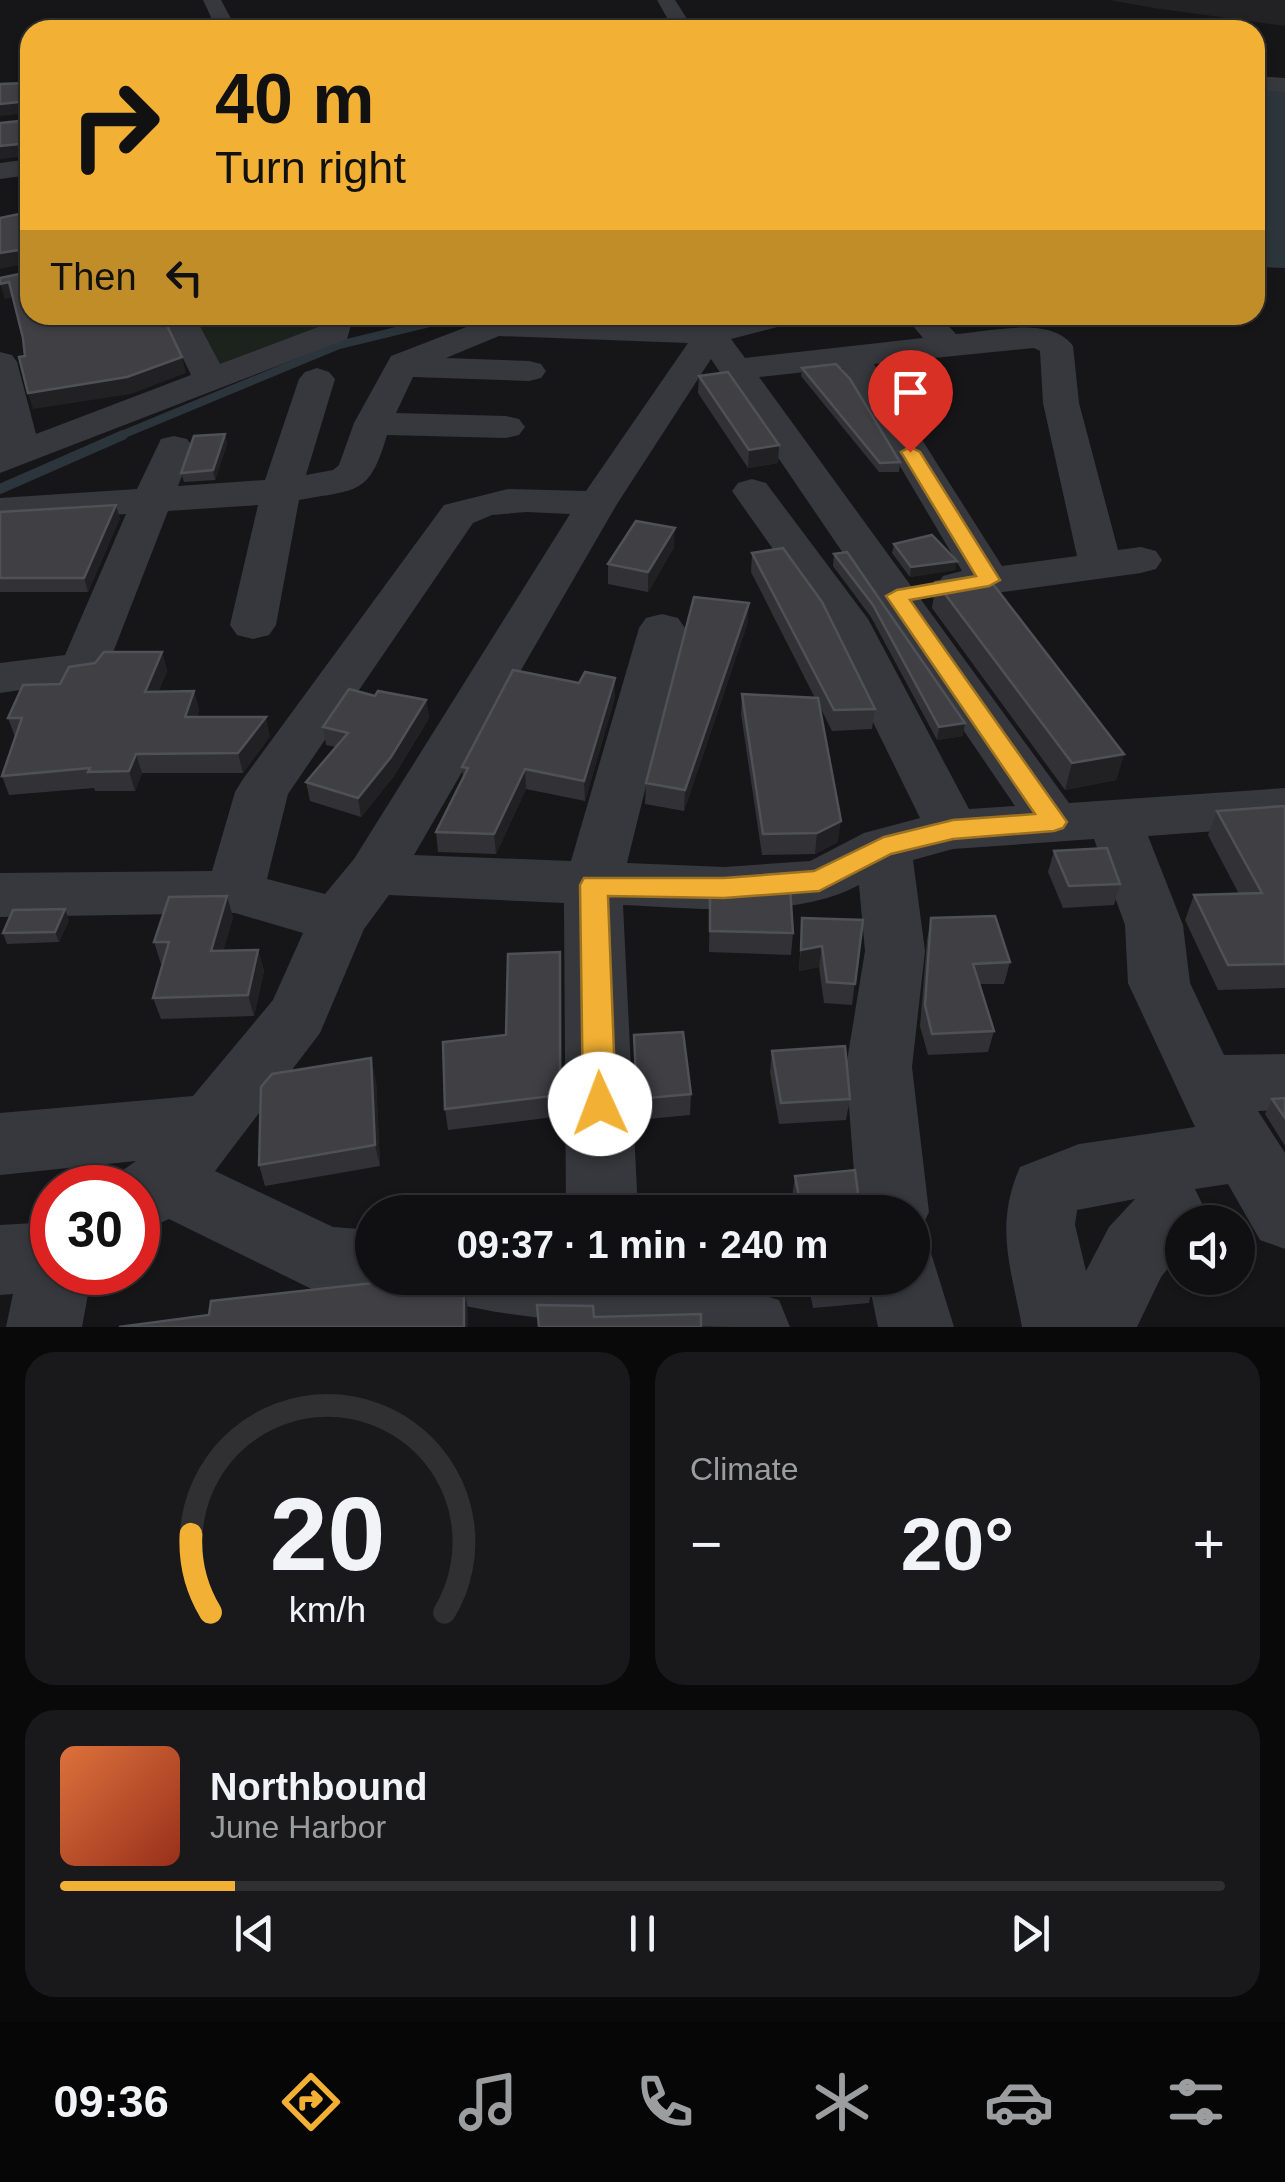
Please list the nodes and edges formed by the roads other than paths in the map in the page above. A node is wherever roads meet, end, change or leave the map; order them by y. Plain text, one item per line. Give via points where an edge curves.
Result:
1 (183, 325) edge
2 (334, 325) edge
3 (760, 325) edge
4 (929, 325) edge
5 (1044, 328) edge
6 (723, 339) edge
7 (948, 345) junction
8 (852, 356) junction
9 (0, 362) edge
10 (401, 366) junction
11 (528, 371) dead end
12 (316, 379) dead end
13 (211, 380) junction
14 (372, 424) junction
15 (506, 427) dead end
16 (174, 447) dead end
17 (10, 456) edge
18 (752, 490) dead end
19 (281, 491) junction
20 (152, 497) junction
21 (597, 504) junction
22 (3, 515) edge
23 (989, 580) junction
24 (897, 596) junction
25 (254, 625) dead end
26 (662, 628) dead end
27 (0, 678) edge
28 (1285, 807) edge
29 (1115, 821) junction
30 (1054, 822) junction
31 (953, 830) junction
32 (884, 846) junction
33 (374, 874) junction
34 (594, 885) junction
35 (235, 892) junction
36 (0, 895) edge
37 (338, 920) junction
38 (1285, 1082) edge
39 (1205, 1084) junction
40 (212, 1124) junction
41 (0, 1144) edge
42 (1246, 1150) junction
43 (160, 1180) edge
44 (160, 1194) edge
45 (602, 1195) edge
46 (891, 1195) edge
47 (1285, 1216) edge
48 (1165, 1218) edge
49 (30, 1258) edge
50 (0, 1260) edge
51 (355, 1264) edge
52 (50, 1295) edge
53 (628, 1295) edge
54 (909, 1295) edge
55 (730, 1324) edge
56 (44, 1327) edge
57 (916, 1327) edge
58 (1060, 1327) edge
59 (1097, 1327) edge

1 - 13 street
2 - 13 street via 334,332
3 - 6 street
4 - 7 street
5 - 7 street
5 - 23 street via 1056,346 1061,403 1121,563
6 - 8 street
6 - 10 street via 495,326
6 - 21 street
6 - 24 street
7 - 8 street
8 - 23 street
9 - 17 street
10 - 11 street
10 - 14 street
12 - 19 street
13 - 17 street
14 - 15 street
14 - 19 street via 356,470 345,480
16 - 20 street
18 - 31 street via 845,620
19 - 20 street
19 - 25 street
20 - 22 street
20 - 27 street via 83,668
21 - 33 street
21 - 35 street via 500,500 458,514 262,792
23 - 24 street
24 - 30 street
26 - 34 street
28 - 29 street
29 - 30 street
29 - 39 street via 1154,926 1159,984
30 - 31 street
31 - 32 street
32 - 34 street via 819,881 724,888
32 - 46 street via 895,951 879,1067
33 - 34 street
33 - 37 street
34 - 45 street
35 - 36 street
35 - 37 street
37 - 40 street via 298,1015
38 - 39 street
39 - 42 street
40 - 41 street
40 - 43 street
42 - 47 street
42 - 58 street via 1079,1176 1045,1190 1038,1225
44 - 51 street via 328,1262
48 - 59 street via 1135,1252
49 - 50 street
52 - 56 street
53 - 55 street
54 - 57 street

